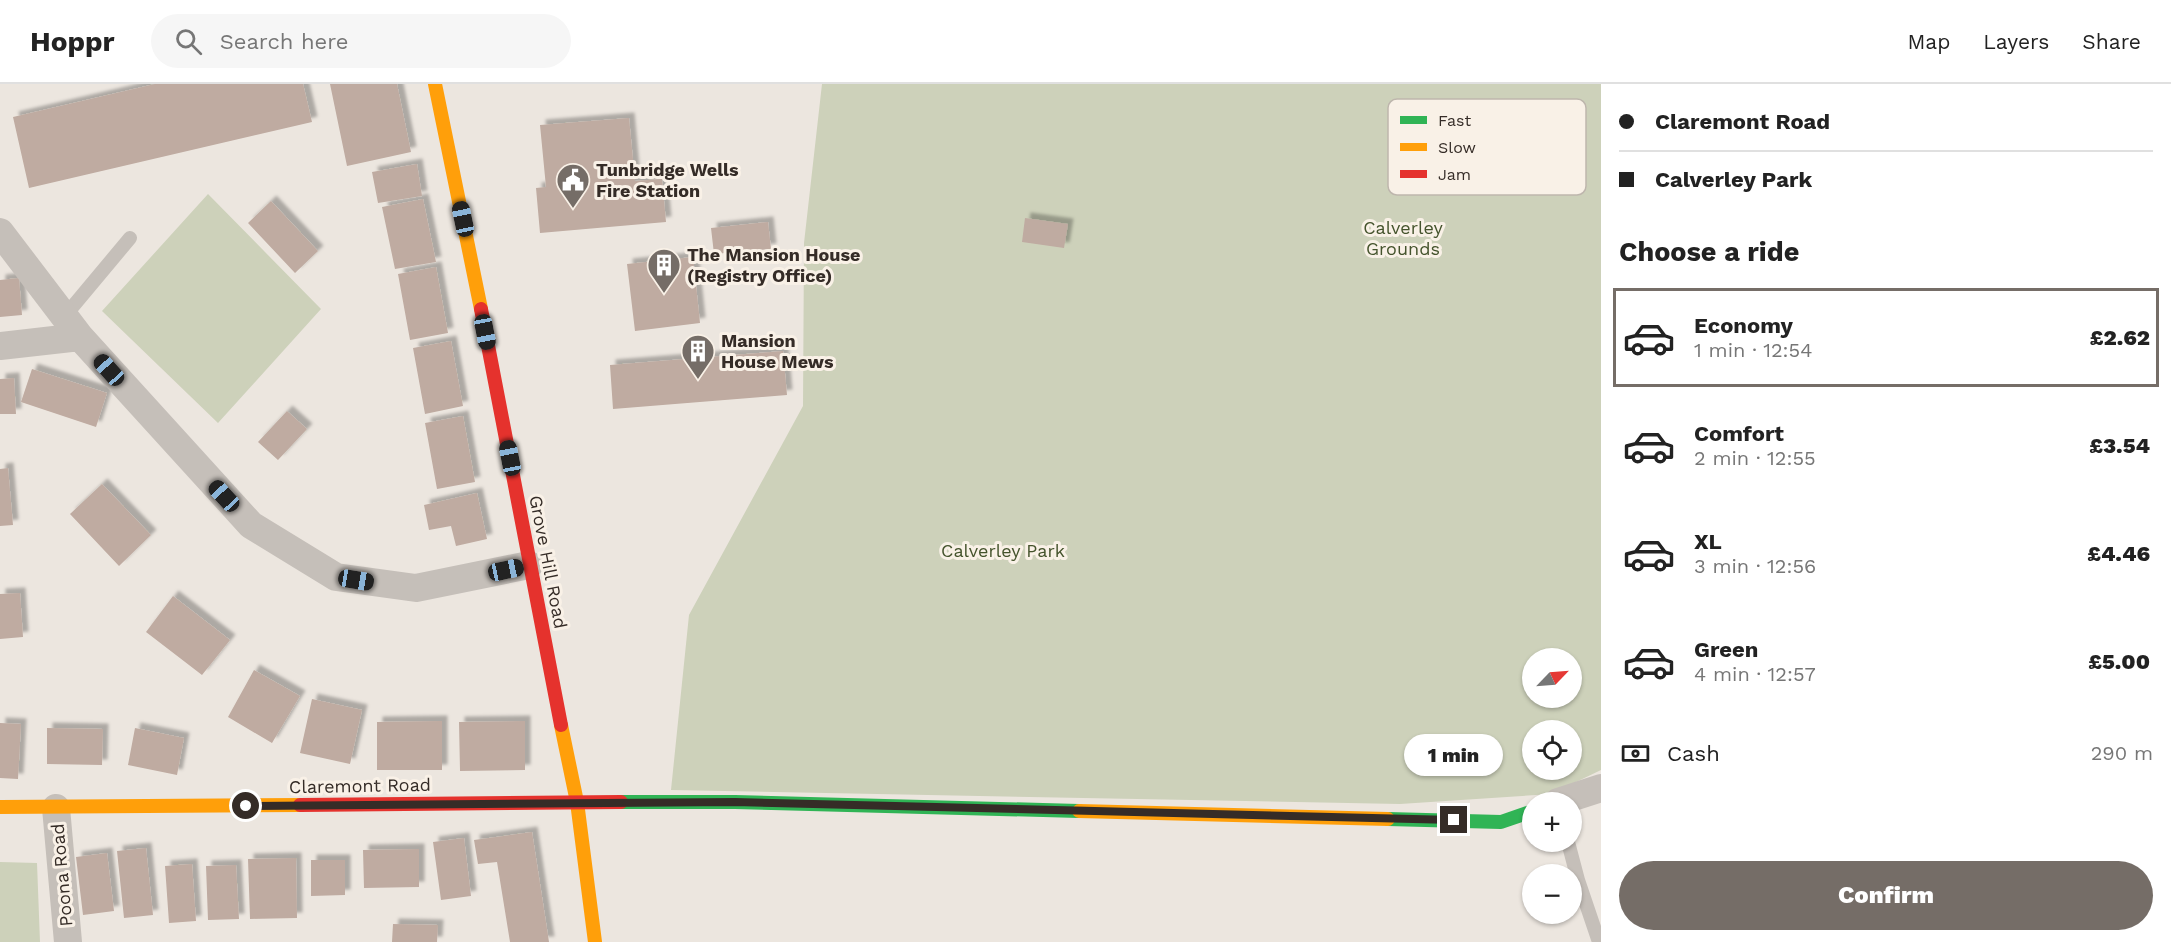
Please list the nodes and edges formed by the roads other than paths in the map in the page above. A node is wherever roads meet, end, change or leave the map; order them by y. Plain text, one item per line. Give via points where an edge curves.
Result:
1 (435, 84) edge
2 (0, 231) edge
3 (130, 238) dead end
4 (72, 327) junction
5 (0, 346) edge
6 (529, 565) junction
7 (1601, 788) edge
8 (1582, 794) edge
9 (577, 802) junction
10 (0, 807) edge
11 (56, 808) junction
12 (1522, 815) edge
13 (1571, 852) edge
14 (68, 942) edge
15 (595, 942) edge
16 (1599, 942) edge

1 - 6 street, Grove Hill Road
2 - 4 street
3 - 4 lane
4 - 5 street
4 - 6 street via 251,525 336,577 416,588
6 - 9 street, Grove Hill Road
7 - 8 street
9 - 11 street, Claremont Road
9 - 12 street via 735,802 1501,822
9 - 15 street, Grove Hill Road
10 - 11 street, Claremont Road
11 - 14 street, Poona Road
13 - 16 lane

